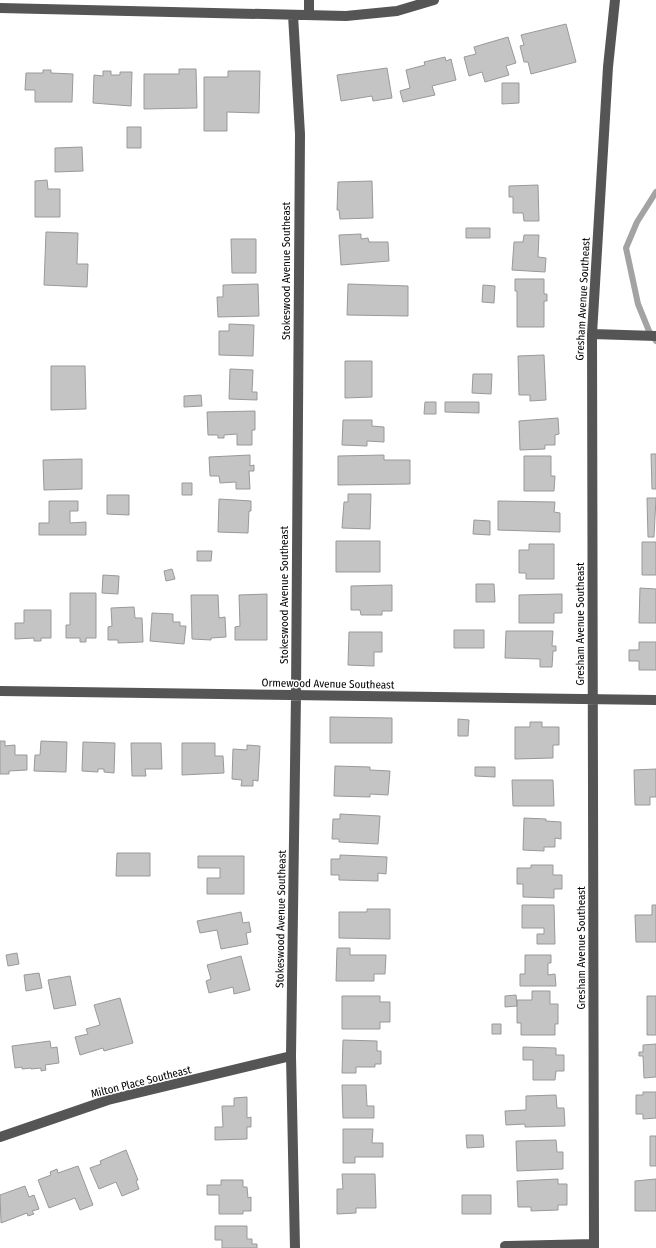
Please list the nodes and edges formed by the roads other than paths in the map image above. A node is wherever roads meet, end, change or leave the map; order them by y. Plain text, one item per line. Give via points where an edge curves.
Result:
1 (309, 0) edge
2 (434, 0) edge
3 (615, 0) edge
4 (0, 8) edge
5 (293, 15) junction
6 (309, 15) junction
7 (592, 334) junction
8 (656, 336) edge
9 (0, 691) edge
10 (296, 695) junction
11 (592, 700) junction
12 (656, 700) edge
13 (291, 1056) junction
14 (0, 1137) edge
15 (506, 1246) dead end
16 (594, 1246) edge
17 (295, 1248) edge

1 - 6 street
2 - 6 street via 397,11 346,16
3 - 7 street, Gresham Avenue Southeast via 608,67
4 - 5 street
5 - 6 street
5 - 10 street, Stokeswood Avenue Southeast via 300,134
7 - 8 street
7 - 11 street, Gresham Avenue Southeast
9 - 10 street, Ormewood Avenue Southeast
10 - 11 street, Ormewood Avenue Southeast
10 - 13 street, Stokeswood Avenue Southeast
11 - 12 street, Ormewood Avenue Southeast
11 - 16 street, Gresham Avenue Southeast
13 - 14 street, Milton Place Southeast via 108,1100
13 - 17 street, Stokeswood Avenue Southeast
15 - 16 street

